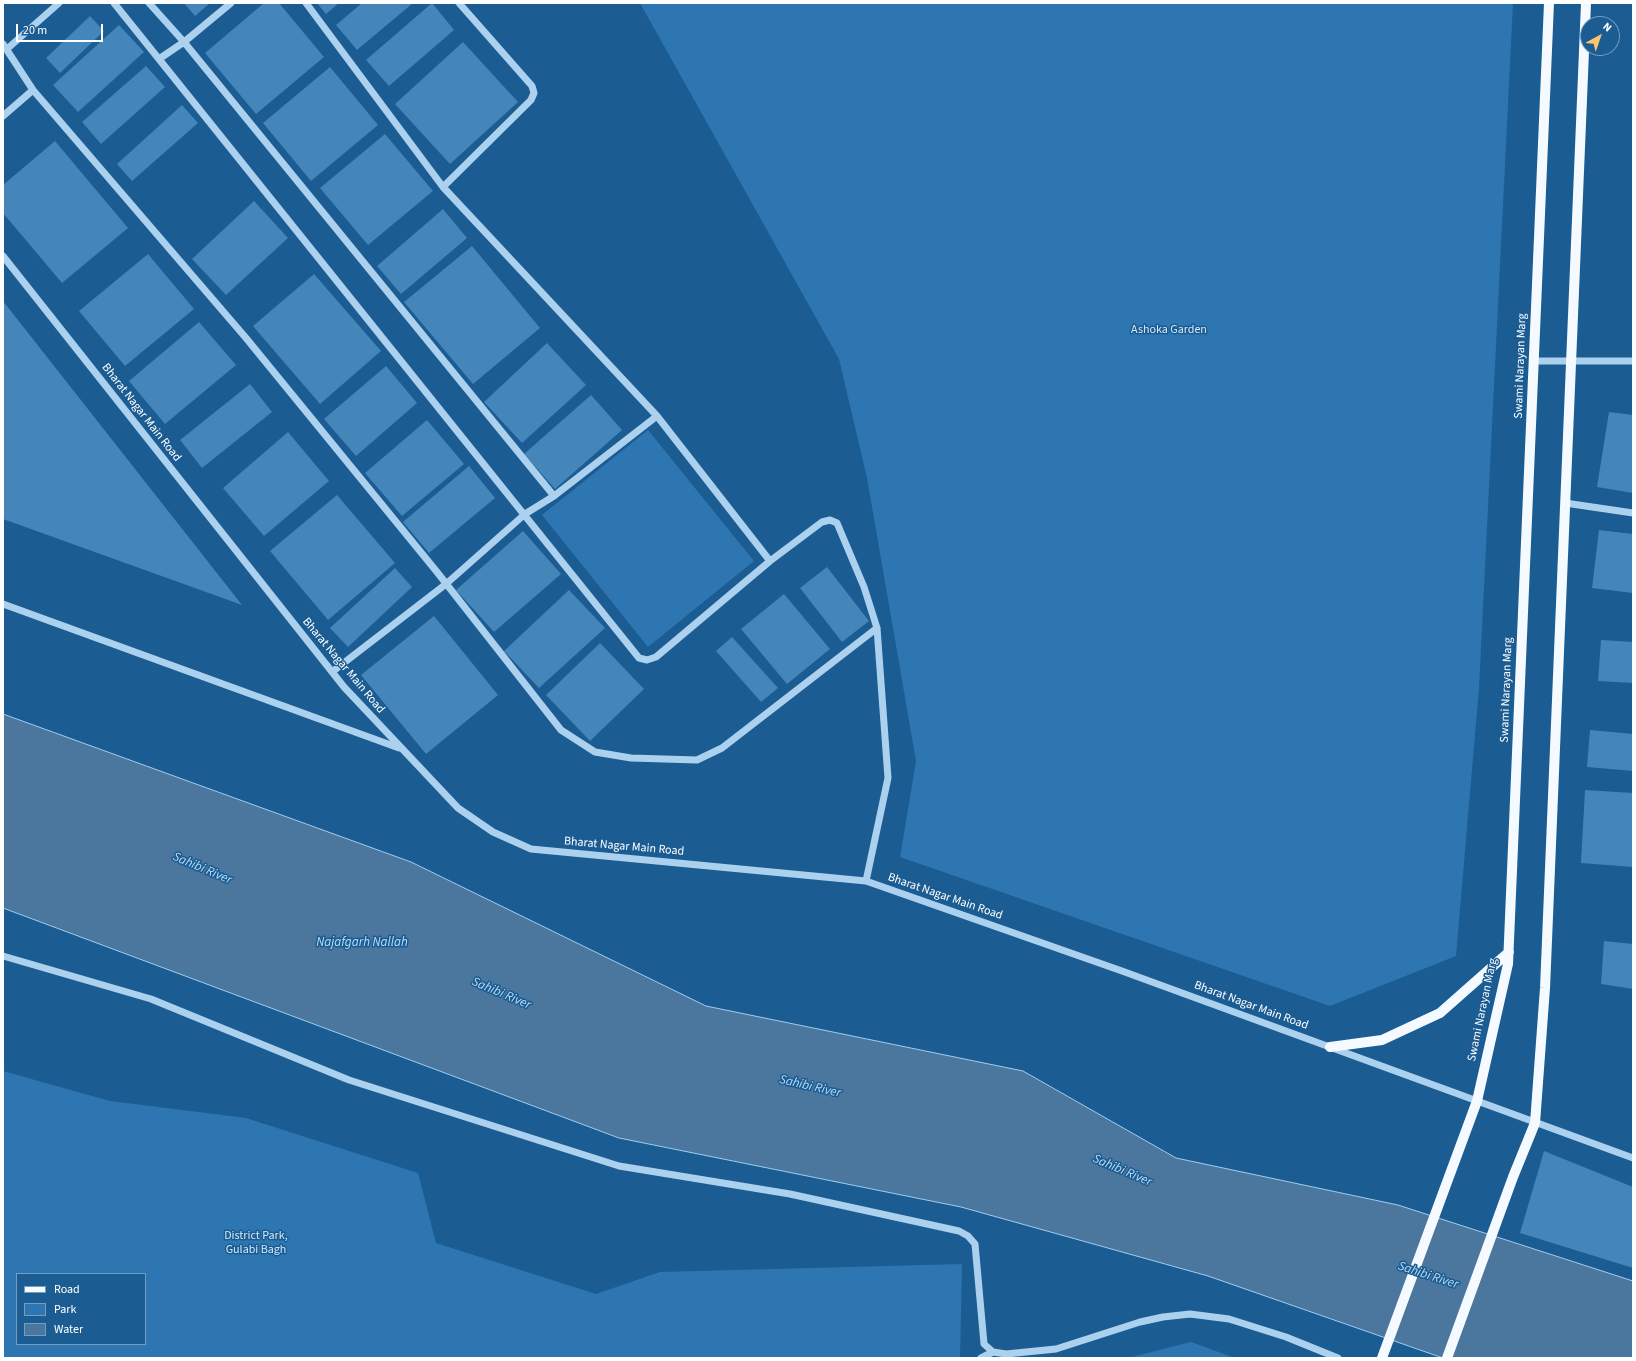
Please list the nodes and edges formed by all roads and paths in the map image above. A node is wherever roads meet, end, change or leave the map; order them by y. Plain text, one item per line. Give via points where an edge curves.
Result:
1 (59, 3) edge
2 (114, 3) edge
3 (149, 3) edge
4 (231, 3) edge
5 (306, 3) edge
6 (458, 3) edge
7 (1550, 3) edge
8 (1586, 3) edge
9 (184, 42) junction
10 (5, 46) edge
11 (159, 59) junction
12 (33, 90) junction
13 (3, 116) edge
14 (443, 187) junction
15 (3, 256) edge
16 (1534, 361) junction
17 (1571, 361) junction
18 (1633, 361) edge
19 (657, 416) junction
20 (554, 496) junction
21 (1565, 503) junction
22 (1633, 513) edge
23 (525, 514) junction
24 (770, 561) junction
25 (446, 584) junction
26 (3, 604) edge
27 (877, 628) junction
28 (332, 672) junction
29 (402, 749) junction
30 (866, 881) junction
31 (1509, 952) junction
32 (3, 956) edge
33 (1330, 1047) junction
34 (1477, 1101) junction
35 (1535, 1123) junction
36 (1633, 1158) edge
37 (993, 1352) junction
38 (981, 1358) edge
39 (1338, 1358) edge
40 (1382, 1358) edge
41 (1446, 1358) edge

1 - 10 street
2 - 11 street
3 - 9 street
4 - 9 street
5 - 14 street
6 - 14 street via 532,86 534,93 531,100
7 - 16 main road, Swami Narayan Marg
8 - 17 main road
9 - 11 street
9 - 20 street
10 - 12 street
11 - 23 street
12 - 13 street
12 - 25 street via 246,338
14 - 19 street
15 - 28 street, Bharat Nagar Main Road
16 - 17 street
16 - 31 main road, Swami Narayan Marg
17 - 18 street
17 - 21 main road
19 - 20 street
19 - 24 street
20 - 23 street
21 - 22 street
21 - 35 main road via 1545,988
23 - 24 street via 639,658 647,660 656,657
23 - 25 street
24 - 27 street via 822,522 830,520 837,523 864,588
25 - 27 street via 562,730 595,752 631,758 697,760 722,748
25 - 28 street
26 - 29 street
27 - 30 street via 888,778
28 - 29 street, Bharat Nagar Main Road
29 - 30 street, Bharat Nagar Main Road via 458,808 493,832 531,849
30 - 33 street, Bharat Nagar Main Road
31 - 33 main road via 1440,1013 1382,1040
31 - 34 main road, Swami Narayan Marg
32 - 37 street via 151,999 349,1080 619,1166 790,1194 958,1231 968,1236 975,1244 984,1344
33 - 34 street, Bharat Nagar Main Road
34 - 35 street, Bharat Nagar Main Road
34 - 40 main road, Swami Narayan Marg
35 - 36 street, Bharat Nagar Main Road
35 - 41 main road
37 - 38 street
37 - 39 street via 1006,1354 1056,1349 1140,1322 1190,1314 1230,1319 1286,1337

